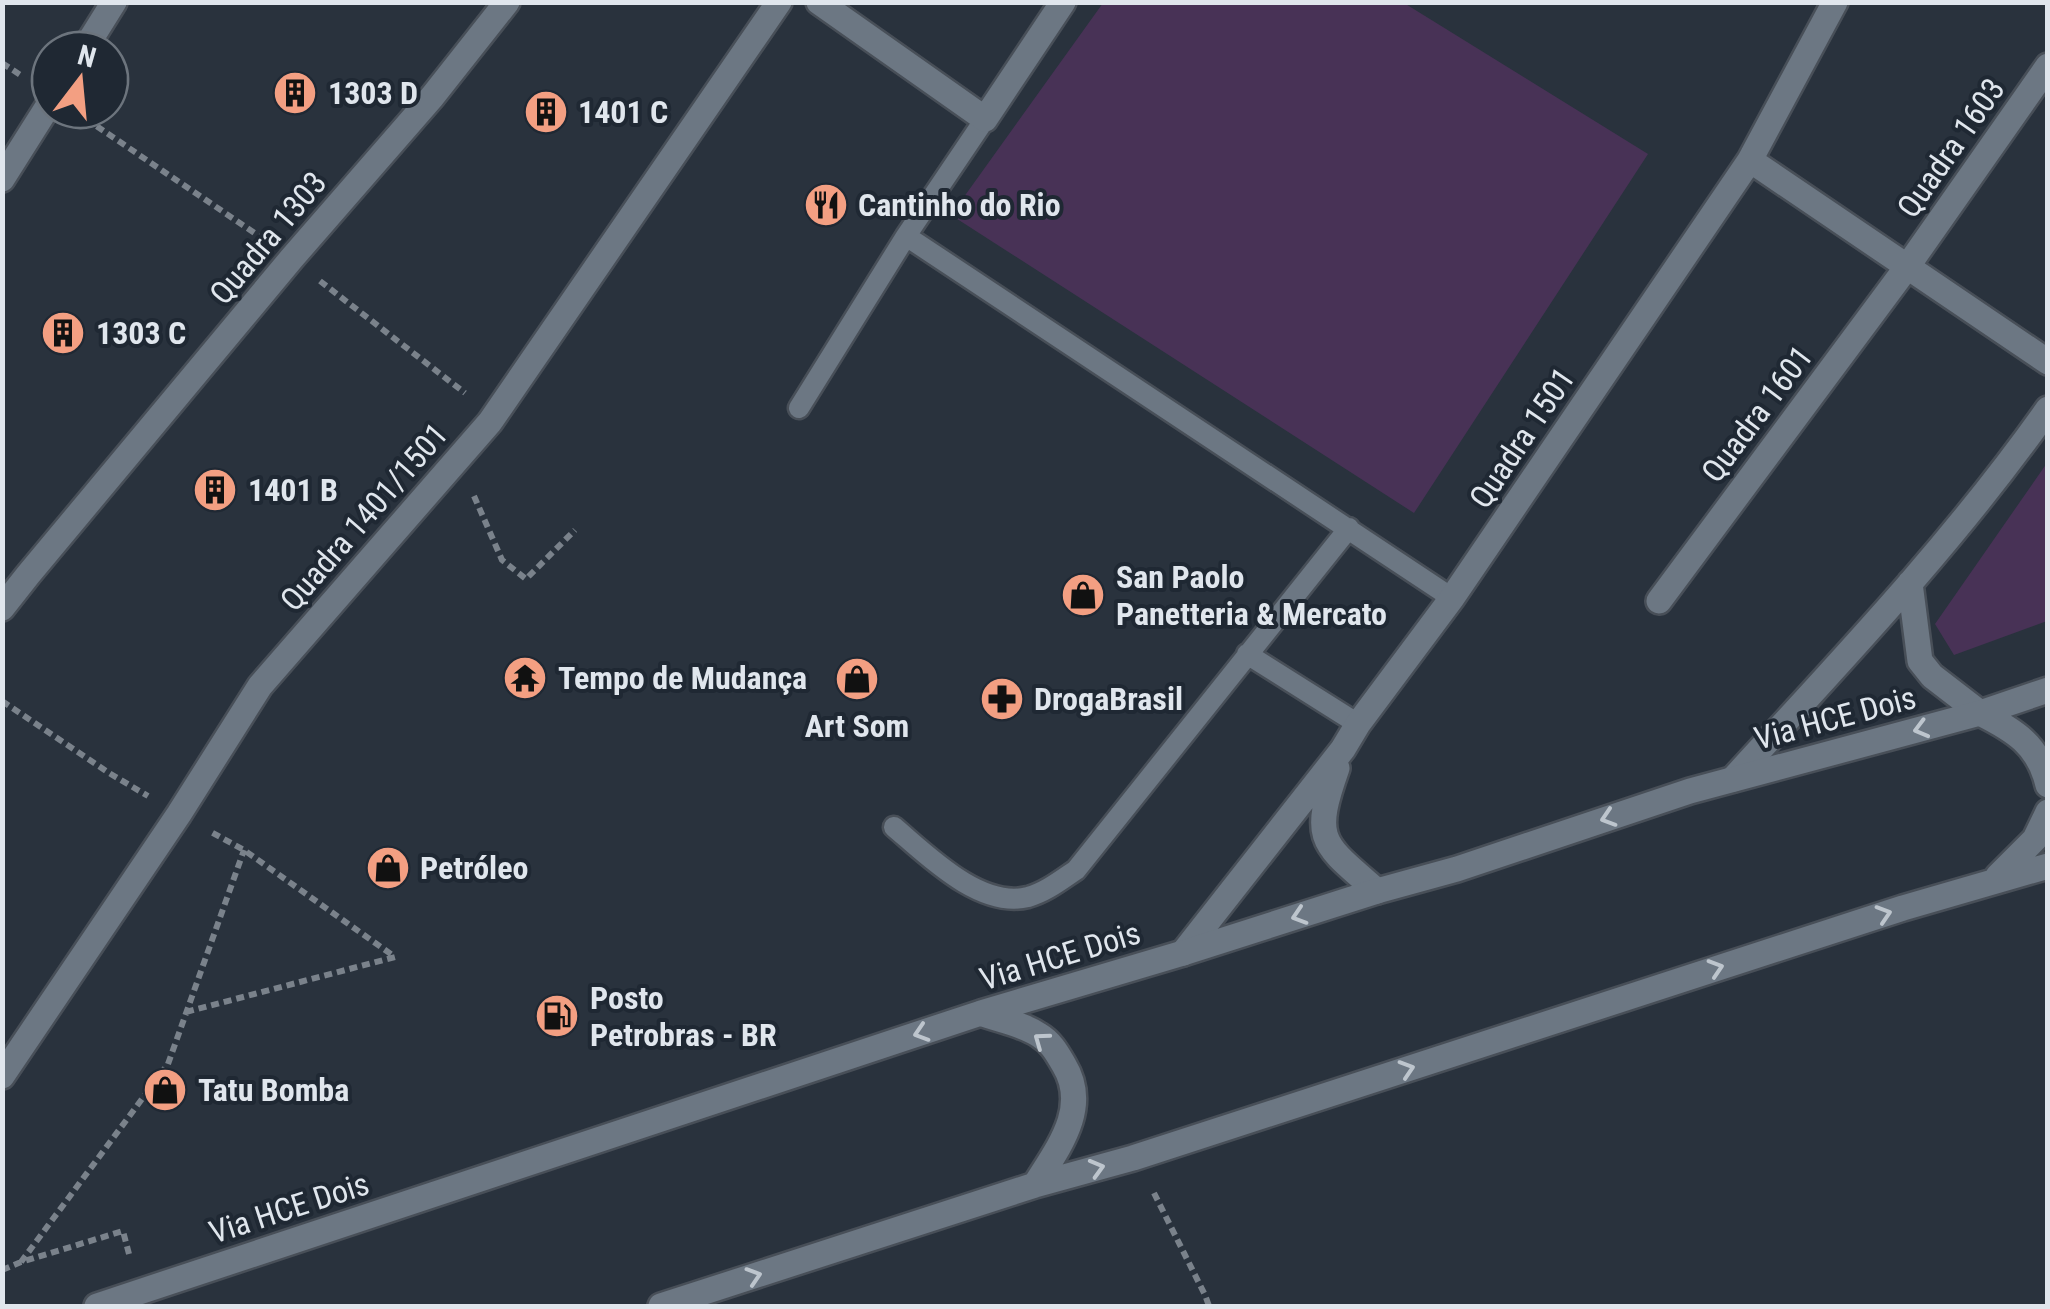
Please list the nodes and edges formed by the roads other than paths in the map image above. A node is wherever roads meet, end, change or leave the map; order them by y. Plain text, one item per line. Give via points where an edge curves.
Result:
1 (114, 2) edge
2 (507, 2) edge
3 (779, 2) edge
4 (819, 2) edge
5 (1063, 2) edge
6 (1835, 2) edge
7 (96, 30) edge
8 (2048, 66) edge
9 (985, 119) junction
10 (33, 130) edge
11 (1750, 160) junction
12 (2, 179) edge
13 (906, 236) junction
14 (1907, 267) junction
15 (2048, 362) edge
16 (799, 408) dead end
17 (2048, 410) edge
18 (1349, 528) junction
19 (1910, 583) junction
20 (1452, 598) junction
21 (1659, 600) dead end
22 (2, 608) edge
23 (1247, 654) junction
24 (2048, 690) edge
25 (1980, 712) junction
26 (1358, 724) junction
27 (1343, 749) junction
28 (1733, 779) junction
29 (2048, 785) edge
30 (2048, 812) edge
31 (894, 827) dead end
32 (2048, 866) edge
33 (1995, 880) junction
34 (1377, 891) junction
35 (1183, 953) junction
36 (981, 1013) junction
37 (2, 1076) edge
38 (1035, 1185) junction
39 (97, 1306) edge
40 (661, 1306) edge

1 - 7 street
2 - 22 street, Quadra 1303
3 - 37 street, Quadra 1401/1501 via 494,416 260,686
4 - 9 street
5 - 9 street
6 - 11 street
8 - 14 street, Quadra 1603
9 - 13 lane
10 - 12 street
11 - 14 street, Quadra 1603
11 - 20 street, Quadra 1501
13 - 16 lane
13 - 18 lane
14 - 15 street, Quadra 1603
14 - 21 street, Quadra 1601
17 - 19 street
18 - 20 lane
18 - 23 lane
19 - 25 street via 1920,661
19 - 28 street
20 - 26 street, Quadra 1501
23 - 26 lane
23 - 31 lane via 1076,870 1047,889 1025,898 976,889
24 - 25 street, Via HCE Dois
25 -> 28 street, Via HCE Dois
25 - 29 street via 2030,746
26 - 27 street, Quadra 1501
27 - 34 street, Quadra 1501 via 1322,830 1334,852
27 - 35 street, Quadra 1501
28 -> 34 street, Via HCE Dois
30 - 33 street via 2034,839
32 - 33 street
38 -> 33 street
34 -> 35 street, Via HCE Dois
35 - 36 street, Via HCE Dois
38 -> 36 street via 1062,1141 1074,1086 1037,1033
36 -> 39 street, Via HCE Dois
40 -> 38 street

